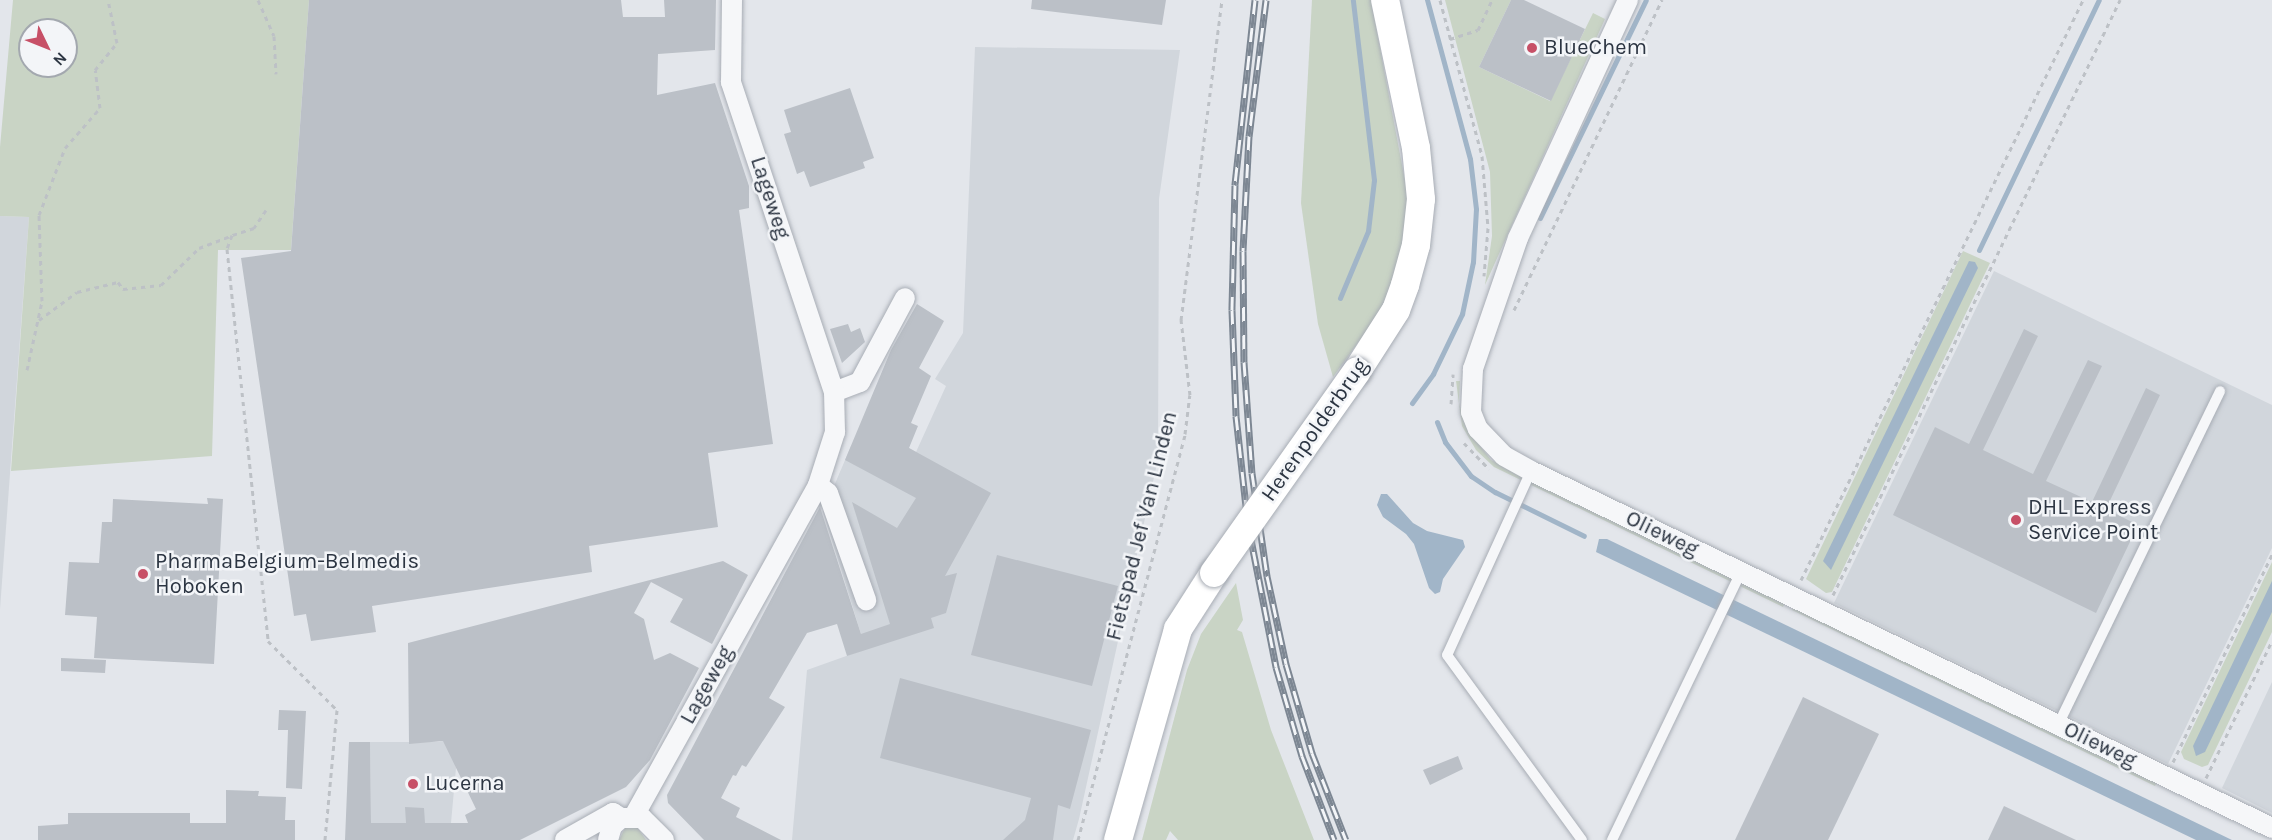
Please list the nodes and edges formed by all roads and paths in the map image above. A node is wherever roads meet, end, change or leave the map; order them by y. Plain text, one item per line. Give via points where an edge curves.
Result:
1 (108, 0) edge
2 (258, 0) edge
3 (732, 0) edge
4 (1222, 0) edge
5 (1385, 0) edge
6 (1440, 0) edge
7 (1492, 0) edge
8 (1628, 0) edge
9 (1662, 0) edge
10 (2083, 0) edge
11 (2120, 0) edge
12 (1450, 39) junction
13 (276, 74) dead end
14 (266, 210) dead end
15 (232, 235) junction
16 (1484, 278) dead end
17 (905, 298) dead end
18 (1511, 316) dead end
19 (38, 321) junction
20 (1456, 365) dead end
21 (27, 370) dead end
22 (2220, 391) dead end
23 (834, 392) junction
24 (1452, 408) dead end
25 (1461, 438) dead end
26 (818, 484) junction
27 (1524, 485) junction
28 (2272, 554) edge
29 (1741, 572) junction
30 (1792, 597) junction
31 (1831, 599) dead end
32 (866, 600) dead end
33 (2272, 641) edge
34 (2058, 725) junction
35 (2172, 770) junction
36 (2196, 777) dead end
37 (628, 817) junction
38 (2272, 828) edge
39 (657, 836) edge
40 (325, 840) edge
41 (565, 840) edge
42 (608, 840) edge
43 (1078, 840) edge
44 (1118, 840) edge
45 (1582, 840) edge
46 (1612, 840) edge

1 - 19 path via 117,43 95,70 100,108 65,148 39,215 42,301
2 - 13 path via 274,36
3 - 23 street, Lageweg via 731,82
4 - 43 path, Fietspad Jef Van Linden via 1181,320 1190,395 1185,434
5 - 44 street, Herenpolderbrug, bridge via 1416,148 1421,199 1416,245 1405,285 1396,310 1357,371 1178,629
6 - 12 path
7 - 12 path via 1478,30
8 - 27 street, Olieweg via 1532,206 1473,369 1471,412 1478,429
9 - 18 path
10 - 30 path
11 - 31 path
12 - 16 path via 1486,180
14 - 15 path via 254,228
15 - 19 path via 199,248 161,285 123,289 118,282 77,292
15 - 40 path via 227,249 268,641 337,710
17 - 23 street via 860,382
19 - 21 path
20 - 24 path
22 - 34 lane
23 - 26 street, Lageweg via 832,447
25 - 27 path via 1486,467
26 - 32 street via 828,493
26 - 37 street, Lageweg
27 - 29 street, Olieweg
27 - 45 lane via 1447,655
28 - 35 path
29 - 30 street, Olieweg
29 - 46 lane
30 - 34 street, Olieweg
33 - 36 path via 2205,782
34 - 35 street, Olieweg
35 - 38 street, Olieweg
37 - 39 street
37 - 41 street via 613,813
37 - 42 street, Lageweg via 612,826

